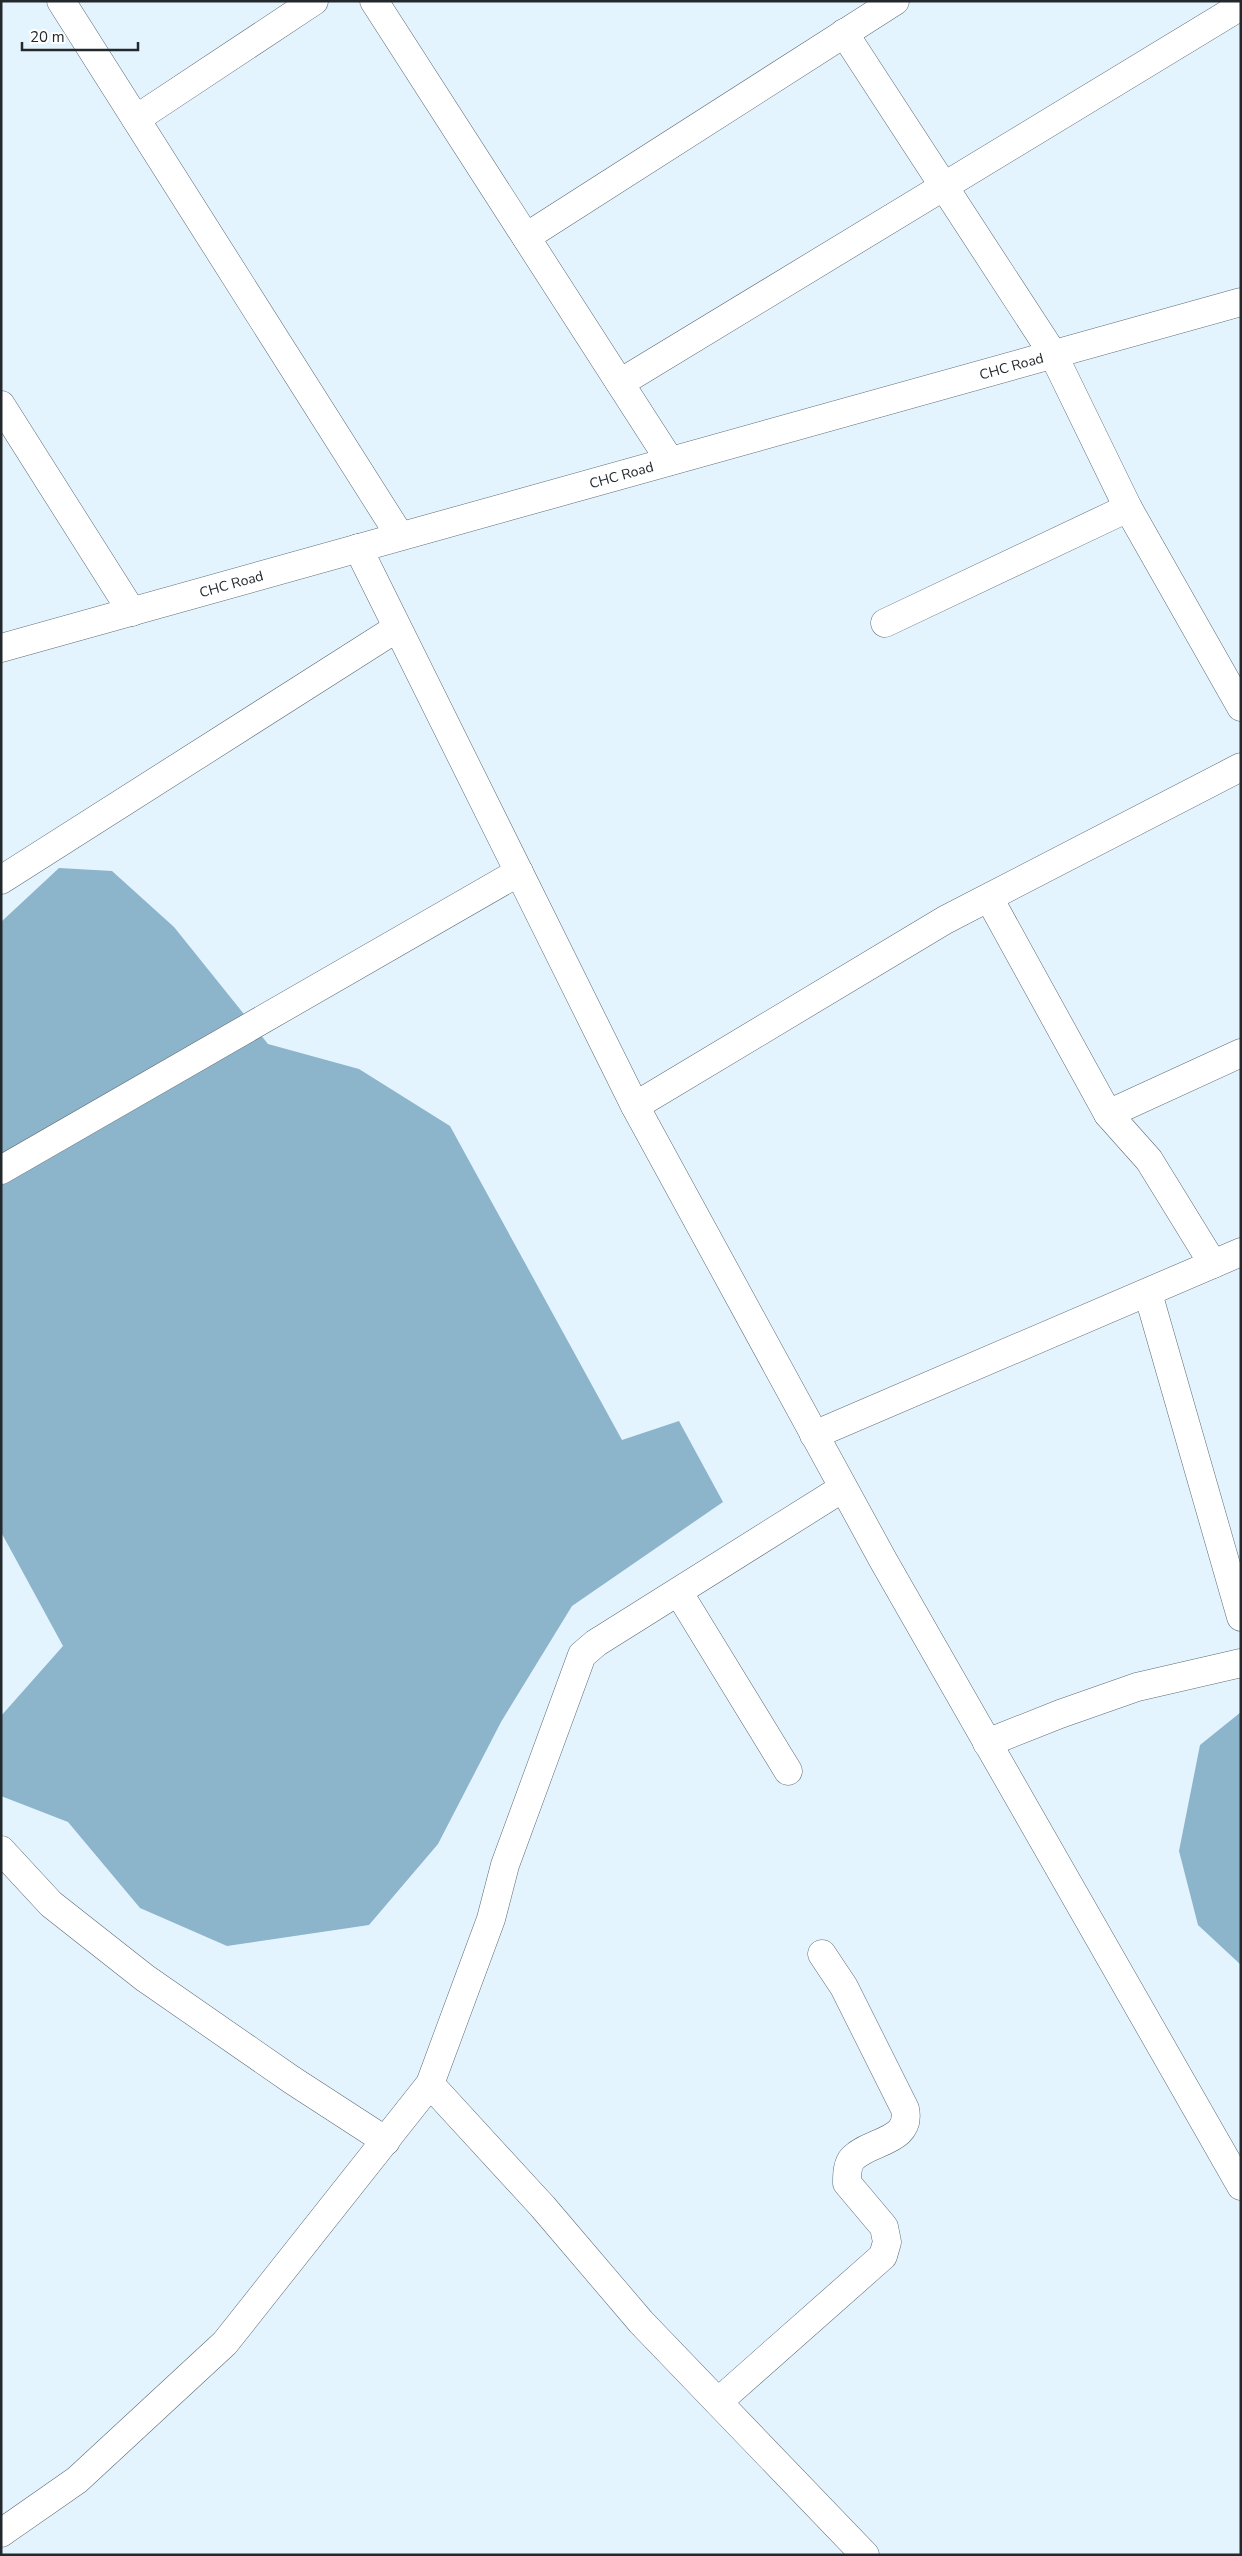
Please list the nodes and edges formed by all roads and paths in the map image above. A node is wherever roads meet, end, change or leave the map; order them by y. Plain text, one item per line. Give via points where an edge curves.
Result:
1 (61, 1) edge
2 (314, 1) edge
3 (374, 1) edge
4 (895, 1) edge
5 (1241, 6) edge
6 (844, 34) junction
7 (136, 119) junction
8 (944, 186) junction
9 (526, 237) junction
10 (1241, 302) edge
11 (1053, 354) junction
12 (620, 383) junction
13 (1, 405) edge
14 (670, 461) junction
15 (1128, 508) junction
16 (400, 536) junction
17 (358, 548) junction
18 (132, 612) junction
19 (885, 623) dead end
20 (397, 628) junction
21 (1, 648) edge
22 (1241, 707) edge
23 (1241, 767) edge
24 (519, 872) junction
25 (1, 880) edge
26 (989, 898) junction
27 (1241, 1053) edge
28 (634, 1106) junction
29 (1108, 1114) junction
30 (1, 1170) edge
31 (1241, 1252) edge
32 (1213, 1264) junction
33 (1148, 1293) junction
34 (814, 1435) junction
35 (844, 1488) junction
36 (679, 1593) junction
37 (1241, 1617) edge
38 (1241, 1663) edge
39 (987, 1743) junction
40 (788, 1771) dead end
41 (1, 1850) edge
42 (822, 1954) dead end
43 (430, 2084) junction
44 (386, 2141) junction
45 (1241, 2186) edge
46 (718, 2402) junction
47 (1, 2533) edge
48 (865, 2555) edge

1 - 7 street
2 - 7 street
3 - 9 street
4 - 6 street
5 - 8 street
6 - 8 street
6 - 9 street
7 - 16 street
8 - 11 street
8 - 12 street
9 - 12 street
10 - 11 street, CHC Road
11 - 14 street, CHC Road
11 - 15 street
12 - 14 street
13 - 18 street
14 - 16 street, CHC Road
15 - 19 street
15 - 22 street
16 - 17 street, CHC Road
17 - 18 street, CHC Road
17 - 20 street
18 - 21 street, CHC Road
20 - 24 street
20 - 25 street
23 - 26 street
24 - 28 street
24 - 30 street
26 - 28 street via 945,920
26 - 29 street
27 - 29 street
28 - 34 street
29 - 32 street via 1148,1160
31 - 32 street
32 - 33 street
33 - 34 street
33 - 37 street
34 - 35 street
35 - 36 street
35 - 39 street
36 - 40 street
36 - 43 street via 596,1643 582,1655
38 - 39 street via 1137,1687
39 - 45 street
41 - 44 street via 51,1904 145,1978
42 - 46 street via 844,1987 905,2109 907,2120 901,2131 853,2158 847,2170 847,2184 884,2228 887,2242 883,2256
43 - 44 street
43 - 46 street via 543,2207 641,2322
44 - 47 street via 225,2343 77,2480
46 - 48 street

